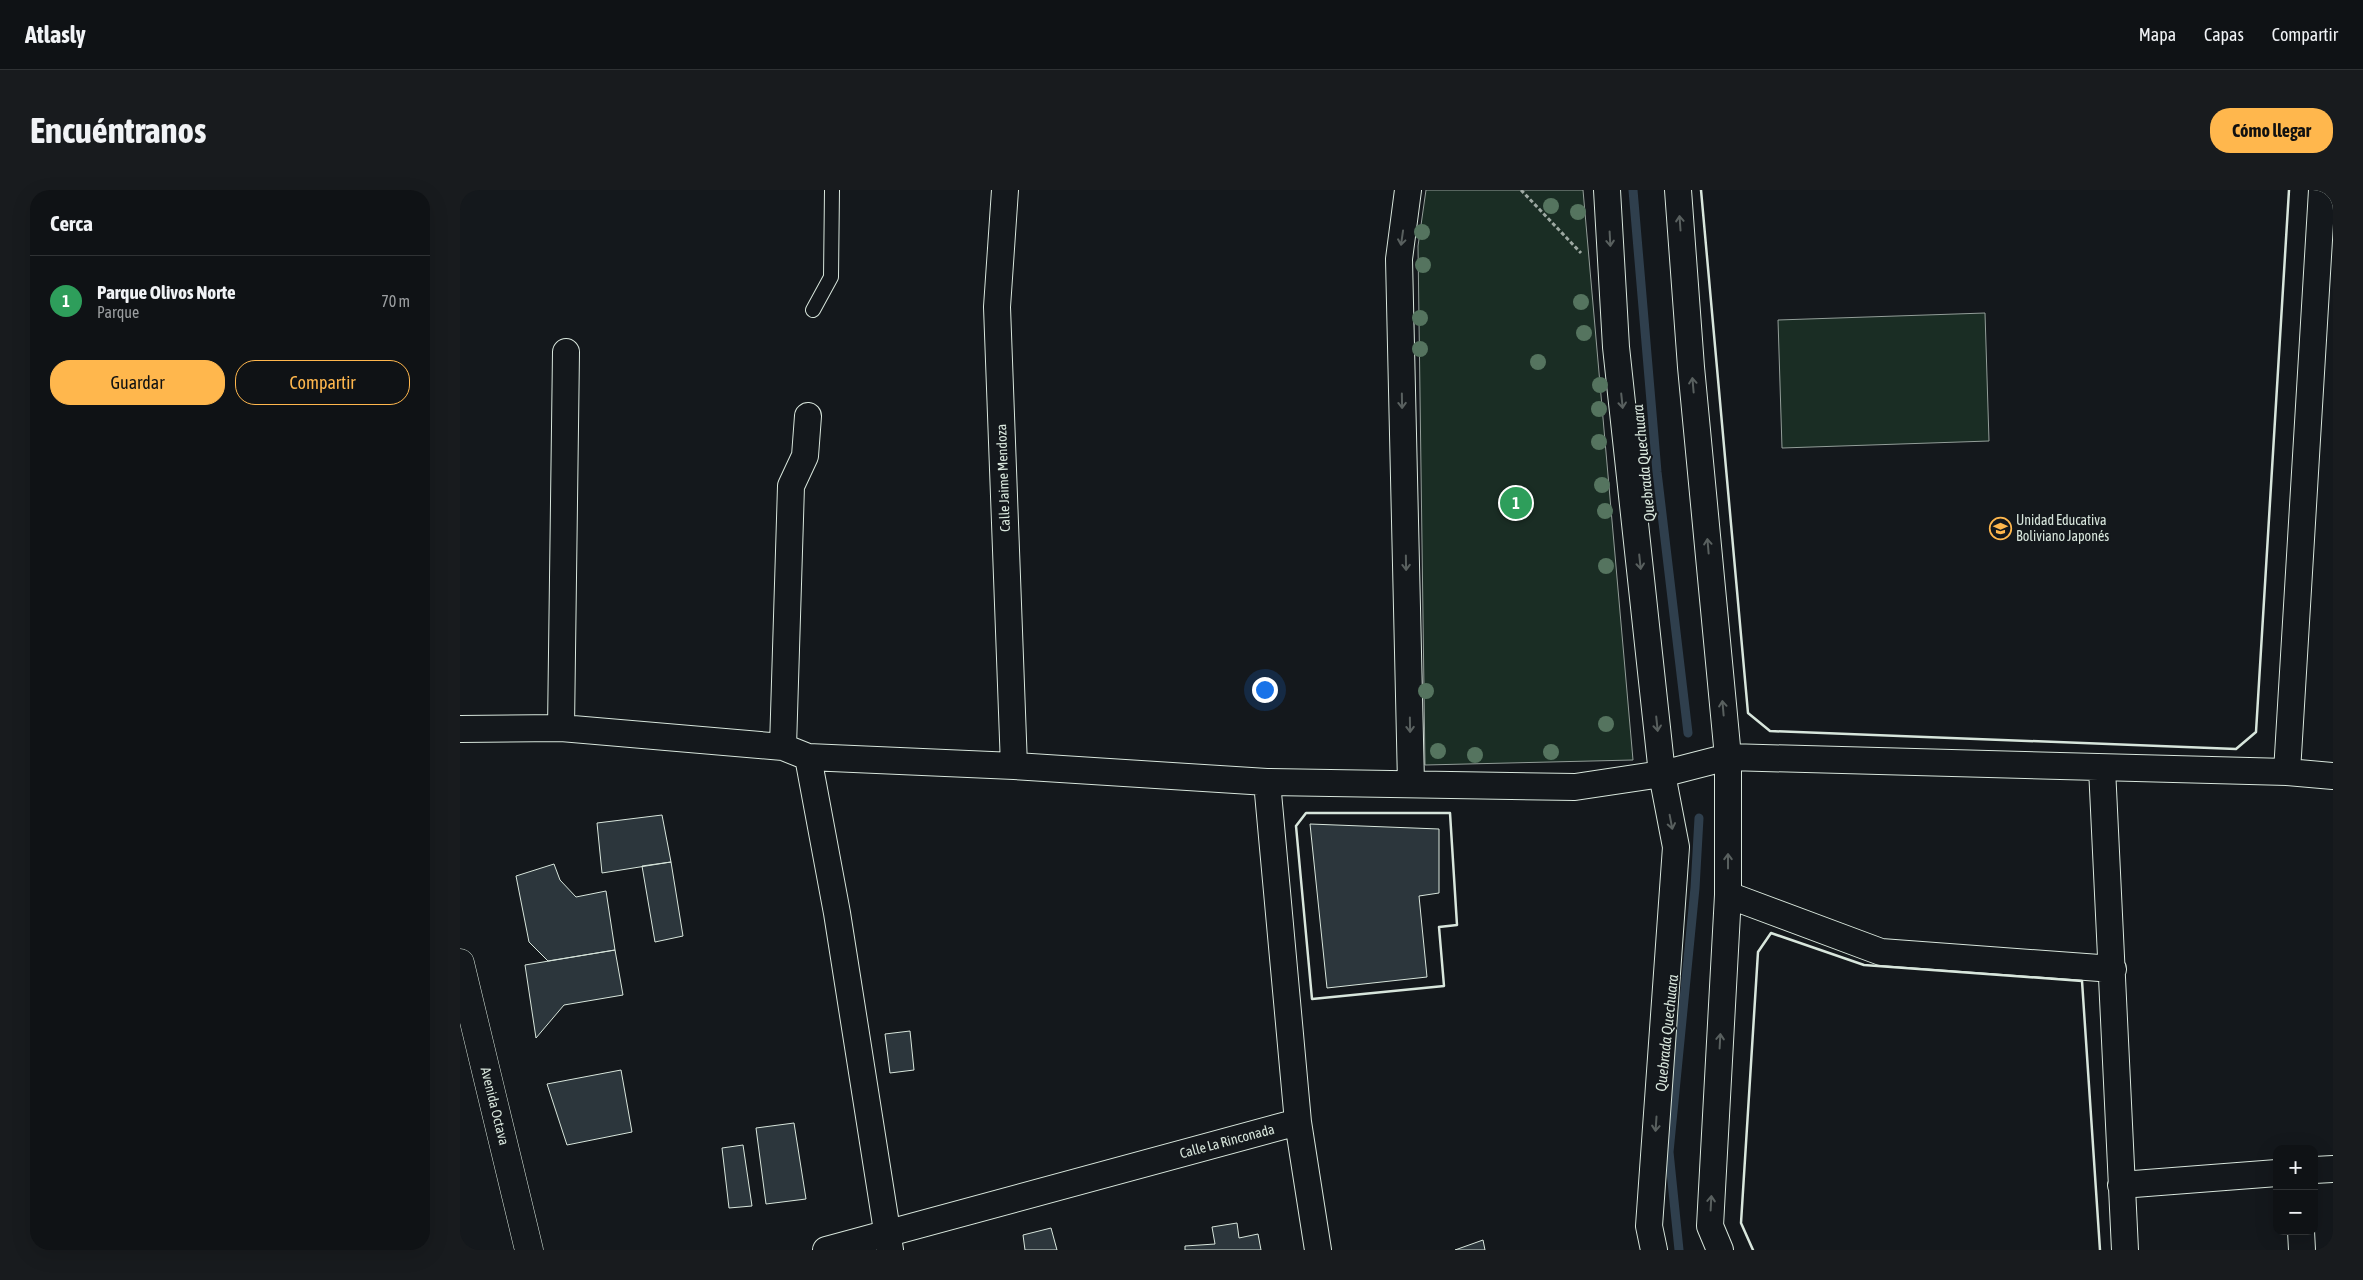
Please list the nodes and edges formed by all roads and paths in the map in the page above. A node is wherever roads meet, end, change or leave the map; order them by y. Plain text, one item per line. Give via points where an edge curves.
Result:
1 (832, 190) edge
2 (1005, 190) edge
3 (1408, 190) edge
4 (1521, 190) edge
5 (1607, 190) edge
6 (1678, 190) edge
7 (2322, 190) edge
8 (1613, 286) junction
9 (2324, 294) edge
10 (813, 310) dead end
11 (566, 352) dead end
12 (808, 416) dead end
13 (561, 728) junction
14 (460, 729) edge
15 (783, 747) junction
16 (808, 757) junction
17 (1728, 757) junction
18 (1014, 766) junction
19 (2102, 768) junction
20 (2287, 772) junction
21 (1662, 774) junction
22 (2333, 776) edge
23 (1267, 782) junction
24 (1411, 783) junction
25 (1728, 895) junction
26 (460, 963) edge
27 (2113, 969) junction
28 (1298, 1122) junction
29 (2333, 1169) edge
30 (2318, 1170) edge
31 (2273, 1174) edge
32 (2121, 1185) junction
33 (2301, 1235) edge
34 (889, 1242) edge
35 (529, 1250) edge
36 (826, 1250) edge
37 (1318, 1250) edge
38 (1654, 1250) edge
39 (1720, 1250) edge
40 (2125, 1250) edge
41 (2302, 1250) edge

1 - 10 lane via 831,277
2 - 18 street, Calle Jaime Mendoza via 997,307
3 -> 24 street via 1399,259
4 - 8 path
5 -> 8 street
17 -> 6 street
7 - 9 street
8 -> 21 street via 1616,348
9 - 20 street
11 - 13 street
12 - 15 street via 806,456 791,486
13 - 14 street
13 - 15 street
15 - 16 street
16 - 18 street
16 - 34 street via 837,913
17 - 19 street
17 - 21 street
25 -> 17 street
18 - 23 street
19 - 20 street
19 - 27 street
20 - 22 street
21 - 24 street via 1575,788
21 -> 38 street via 1676,847 1649,1226
23 - 24 street
23 - 28 street
25 - 27 street via 1881,952
39 -> 25 street via 1710,1226
26 - 35 main road, Avenida Octava
27 - 32 street
28 - 34 street, Calle La Rinconada
28 - 37 street
29 - 30 street
31 - 32 street
32 - 40 street
33 - 41 street
34 - 36 street, Calle La Rinconada

